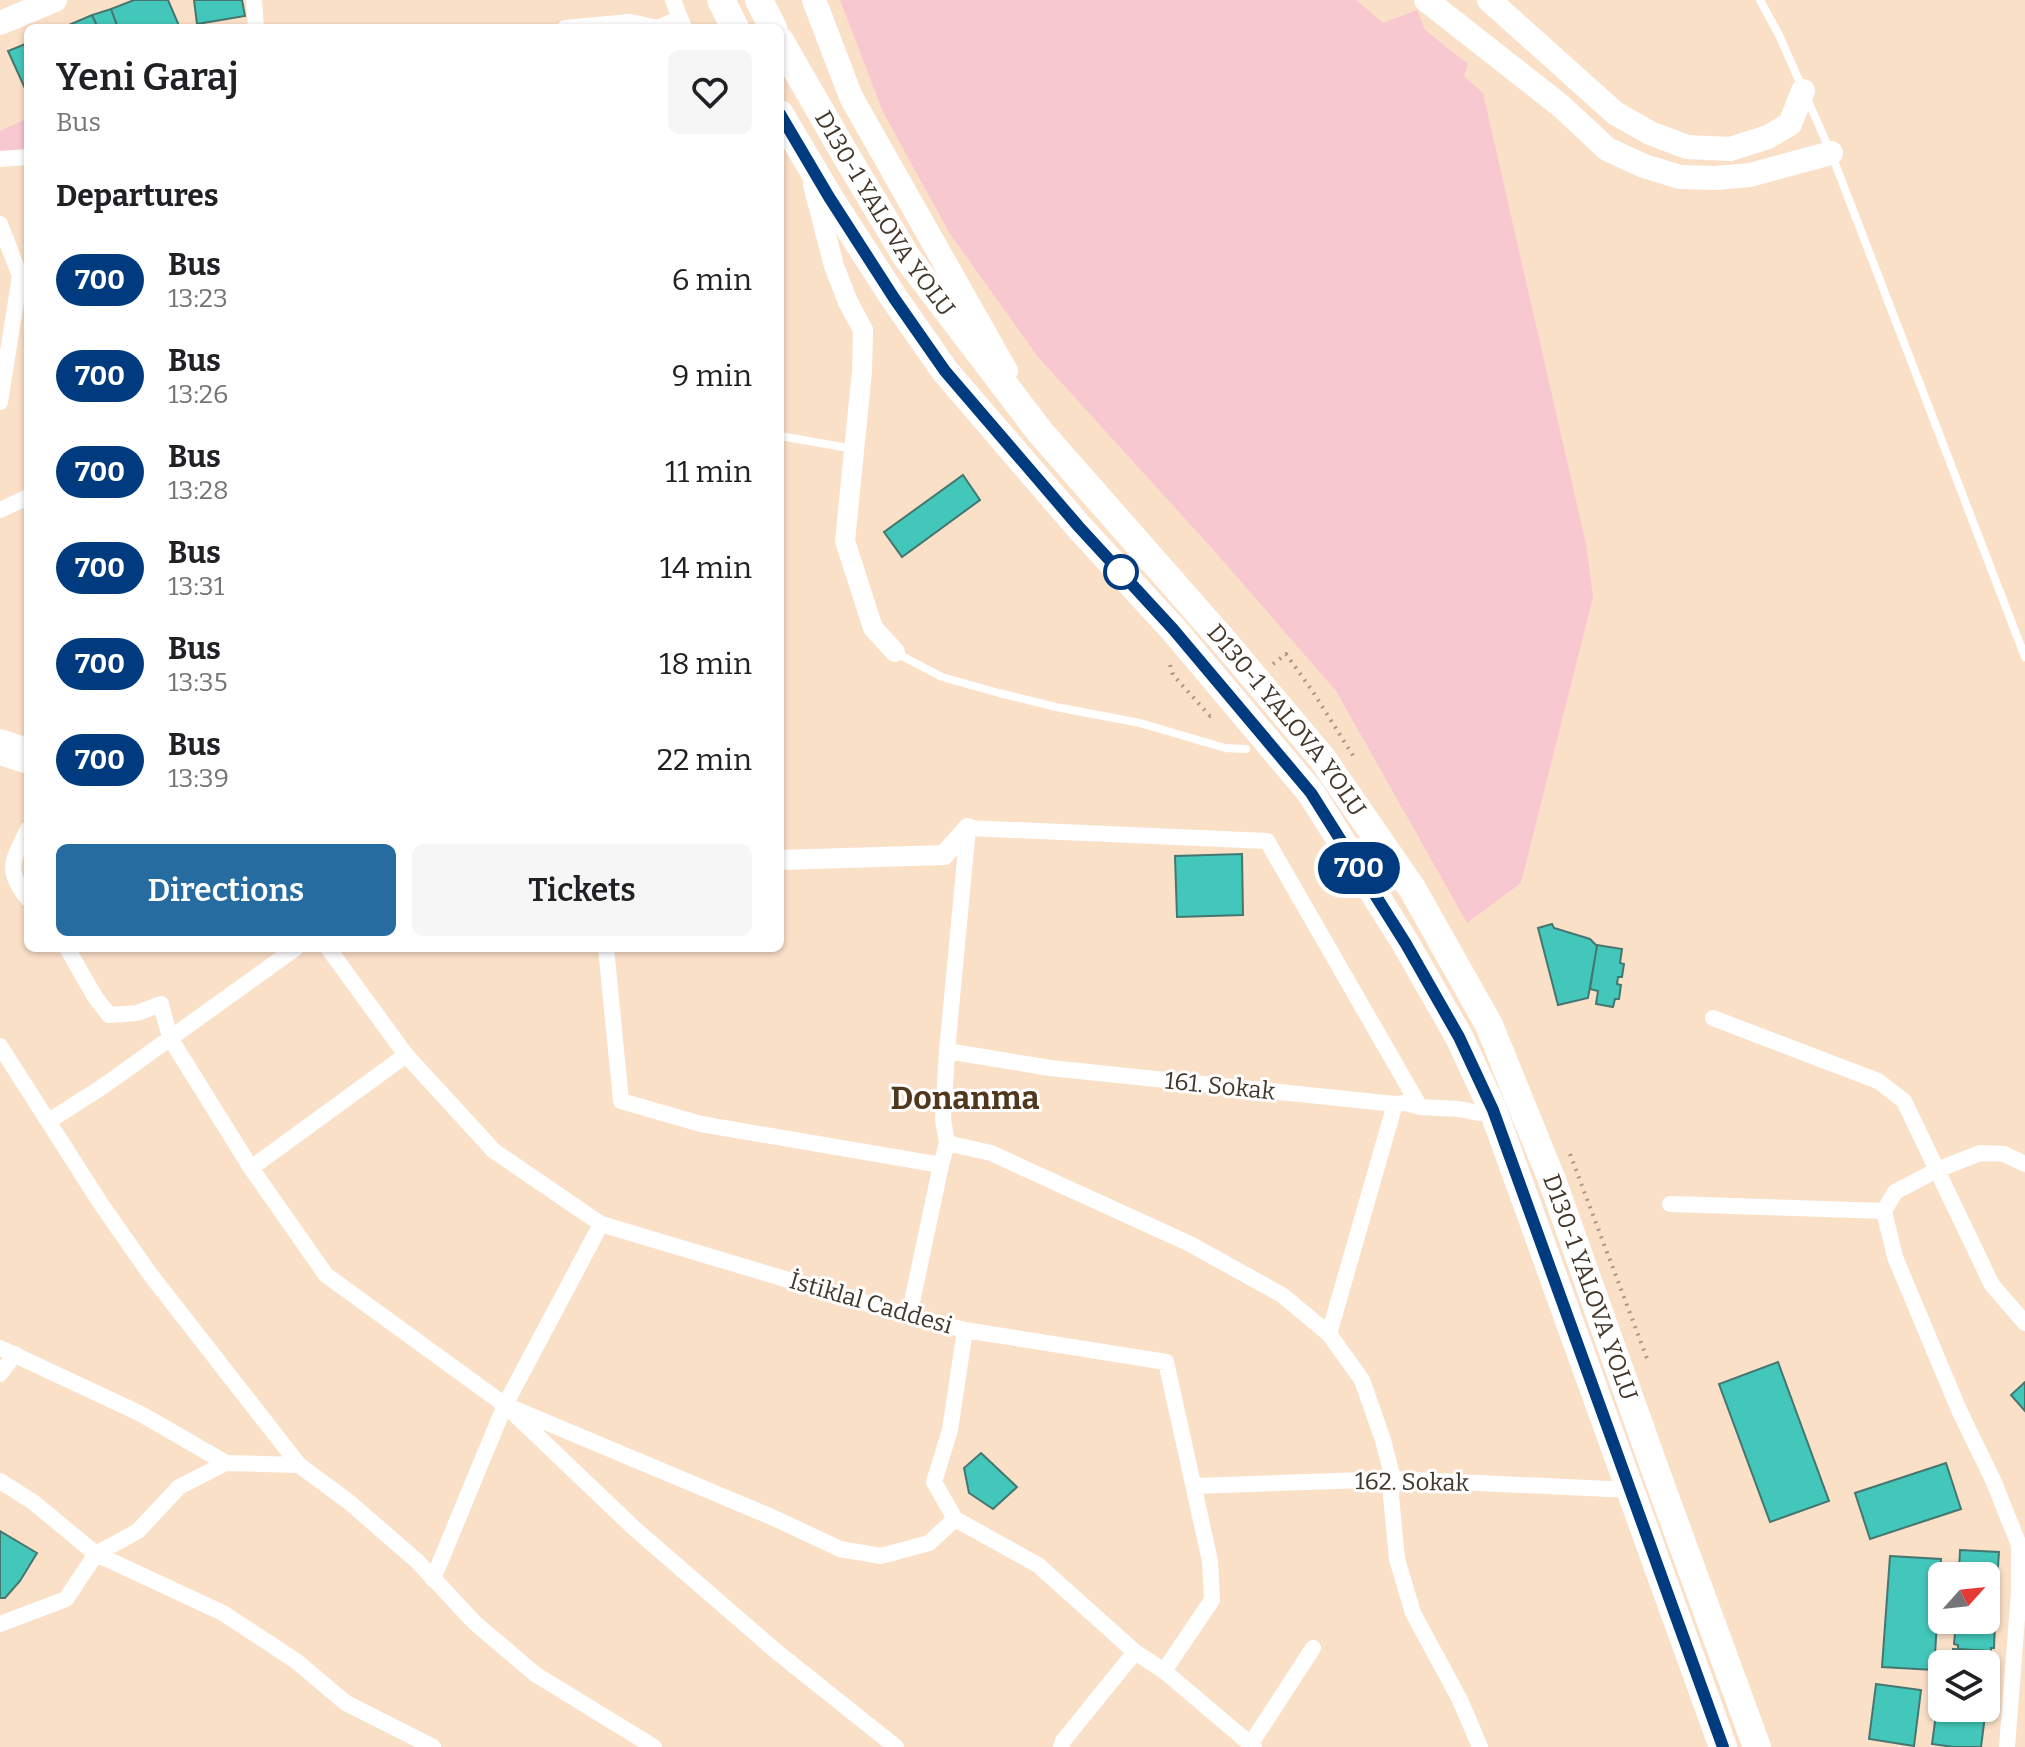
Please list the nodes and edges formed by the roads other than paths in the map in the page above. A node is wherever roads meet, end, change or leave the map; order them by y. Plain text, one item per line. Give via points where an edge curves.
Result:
1 (55, 0) edge
2 (254, 0) edge
3 (673, 0) edge
4 (721, 0) edge
5 (759, 0) edge
6 (814, 0) edge
7 (1426, 0) edge
8 (1489, 0) edge
9 (1760, 0) edge
10 (0, 23) edge
11 (682, 23) edge
12 (256, 24) edge
13 (608, 24) edge
14 (639, 24) edge
15 (733, 24) edge
16 (771, 24) edge
17 (784, 48) edge
18 (1803, 91) junction
19 (784, 121) edge
20 (797, 144) junction
21 (1831, 153) junction
22 (24, 157) edge
23 (0, 159) edge
24 (0, 224) edge
25 (24, 276) edge
26 (0, 402) edge
27 (1040, 432) junction
28 (784, 437) edge
29 (854, 449) junction
30 (24, 499) edge
31 (0, 510) edge
32 (895, 652) joint
33 (2025, 657) edge
34 (0, 739) edge
35 (24, 747) edge
36 (1246, 749) dead end
37 (0, 755) edge
38 (24, 763) edge
39 (968, 828) junction
40 (24, 837) edge
41 (784, 849) edge
42 (784, 860) edge
43 (24, 894) edge
44 (69, 952) edge
45 (290, 952) edge
46 (331, 952) edge
47 (606, 952) edge
48 (1713, 1018) dead end
49 (170, 1038) junction
50 (0, 1046) edge
51 (947, 1051) junction
52 (406, 1055) junction
53 (1395, 1104) junction
54 (1420, 1107) junction
55 (1493, 1110) junction
56 (49, 1121) junction
57 (947, 1143) junction
58 (2025, 1164) edge
59 (941, 1165) junction
60 (251, 1168) junction
61 (1937, 1170) junction
62 (1670, 1204) dead end
63 (1884, 1211) junction
64 (601, 1224) junction
65 (909, 1316) junction
66 (2025, 1323) edge
67 (965, 1330) junction
68 (1329, 1334) junction
69 (7, 1351) edge
70 (0, 1374) edge
71 (505, 1405) junction
72 (226, 1463) junction
73 (299, 1465) junction
74 (1393, 1479) junction
75 (0, 1481) edge
76 (1194, 1486) junction
77 (1630, 1490) junction
78 (955, 1519) junction
79 (96, 1554) junction
80 (433, 1579) junction
81 (0, 1624) edge
82 (1313, 1648) dead end
83 (1135, 1652) junction
84 (1164, 1671) junction
85 (1252, 1746) edge
86 (433, 1747) edge
87 (654, 1747) edge
88 (896, 1747) edge
89 (1061, 1747) edge
90 (1480, 1747) edge
91 (1723, 1747) edge
92 (1757, 1747) edge
93 (2007, 1747) edge

1 - 10 main road
2 - 12 street
3 - 11 street
4 - 15 highway
5 - 16 highway
6 - 27 main road via 851,97
7 - 21 main road via 1607,149 1644,166 1680,177 1716,178 1750,175
8 - 18 main road via 1615,113 1687,147 1730,149 1768,137 1790,124
9 - 18 lane
13 - 14 street
17 - 27 highway, D130-1 YALOVA YOLU via 906,256
18 - 21 lane
19 - 20 highway
20 - 29 street via 834,266 863,330
20 - 55 highway via 945,371 1311,793 1406,944
21 - 33 lane
22 - 23 street
24 - 25 street
25 - 26 street
27 - 92 highway, D130-1 YALOVA YOLU via 1322,758 1413,890 1489,1025 1552,1180
28 - 29 lane
29 - 32 street via 845,541 873,628
30 - 31 street
32 - 36 lane via 942,677 999,693
34 - 35 street
37 - 38 street
39 - 41 street via 950,844
39 - 42 street via 944,855
39 - 51 street
39 - 54 street via 1267,841
40 - 43 street via 11,871
44 - 49 street via 109,1015 161,1004
45 - 49 street
46 - 52 street, İstiklal Caddesi
47 - 59 street via 621,1101 701,1124
48 - 61 street via 1878,1081 1904,1101
49 - 56 street
49 - 60 street
50 - 56 street
51 - 53 street, 161. Sokak via 1050,1068
51 - 57 street
52 - 60 street
52 - 64 street, İstiklal Caddesi via 494,1151
53 - 54 street, 161. Sokak
53 - 68 street
54 - 55 street, 161. Sokak
55 - 77 highway
56 - 73 street via 150,1274
57 - 59 street
57 - 68 street via 991,1153 1190,1244 1282,1295
58 - 61 street via 2004,1154 1980,1153
59 - 65 street
60 - 71 street via 326,1275
61 - 63 street via 1895,1192
61 - 66 street via 1992,1285
62 - 63 street
63 - 93 street via 1895,1257 2019,1545
64 - 65 street, İstiklal Caddesi
64 - 71 street
65 - 67 street, İstiklal Caddesi
67 - 76 street via 1166,1362
67 - 78 street, İstiklal Caddesi via 950,1430 934,1482
68 - 74 street via 1362,1380
69 - 70 street
69 - 72 street via 141,1414
71 - 78 street via 840,1549 881,1556 929,1543
71 - 80 street
71 - 88 street via 646,1539
72 - 73 street
72 - 79 street via 179,1487 138,1531
73 - 80 street via 349,1502
74 - 76 street, 162. Sokak
74 - 77 street, 162. Sokak
74 - 90 street via 1397,1559 1413,1613
75 - 79 street
76 - 84 street via 1210,1561 1212,1600
77 - 91 highway
78 - 83 street via 1038,1565
79 - 81 street via 66,1599
79 - 86 street via 223,1613 296,1661 346,1703
80 - 87 street via 535,1674
82 - 85 street
83 - 84 street
83 - 89 street
84 - 85 street

